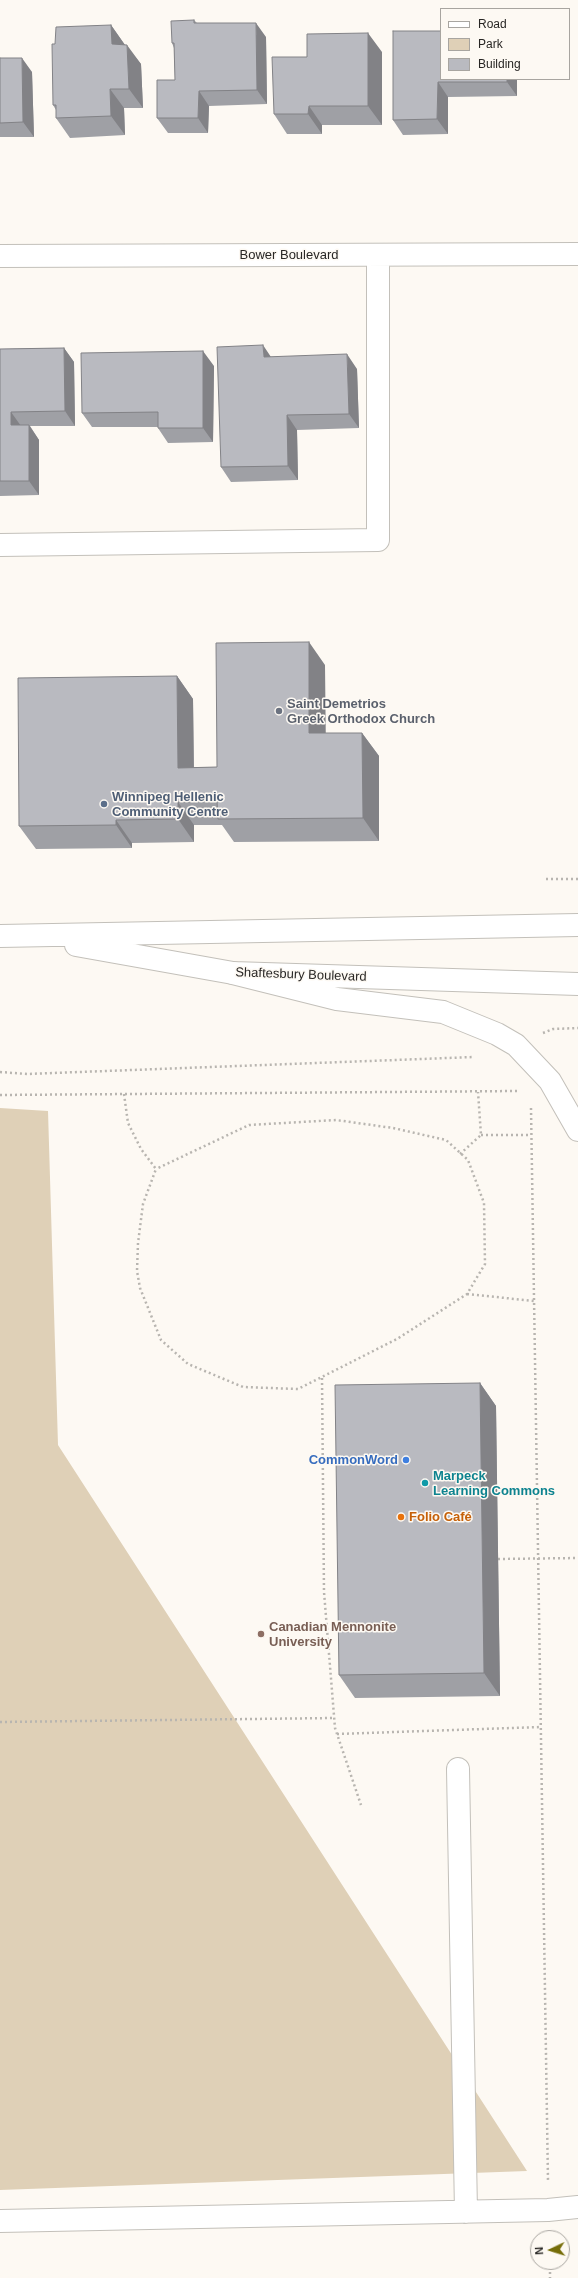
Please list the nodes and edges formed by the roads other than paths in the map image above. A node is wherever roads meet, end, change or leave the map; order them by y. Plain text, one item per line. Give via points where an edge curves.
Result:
1 (578, 254) edge
2 (378, 255) junction
3 (0, 256) edge
4 (0, 545) edge
5 (578, 925) edge
6 (0, 936) edge
7 (28, 936) junction
8 (233, 973) junction
9 (578, 984) edge
10 (578, 1130) edge
11 (458, 1769) dead end
12 (578, 2207) edge
13 (466, 2212) junction
14 (0, 2221) edge

1 - 2 street, Bower Boulevard
2 - 3 street, Bower Boulevard
2 - 4 street via 378,540
5 - 7 street, Shaftesbury Boulevard
6 - 7 street, Shaftesbury Boulevard
7 - 8 street, Shaftesbury Boulevard
8 - 9 street, Shaftesbury Boulevard
8 - 10 street via 338,999 443,1012 497,1034 516,1045 550,1081
11 - 13 street
12 - 13 street
13 - 14 street

